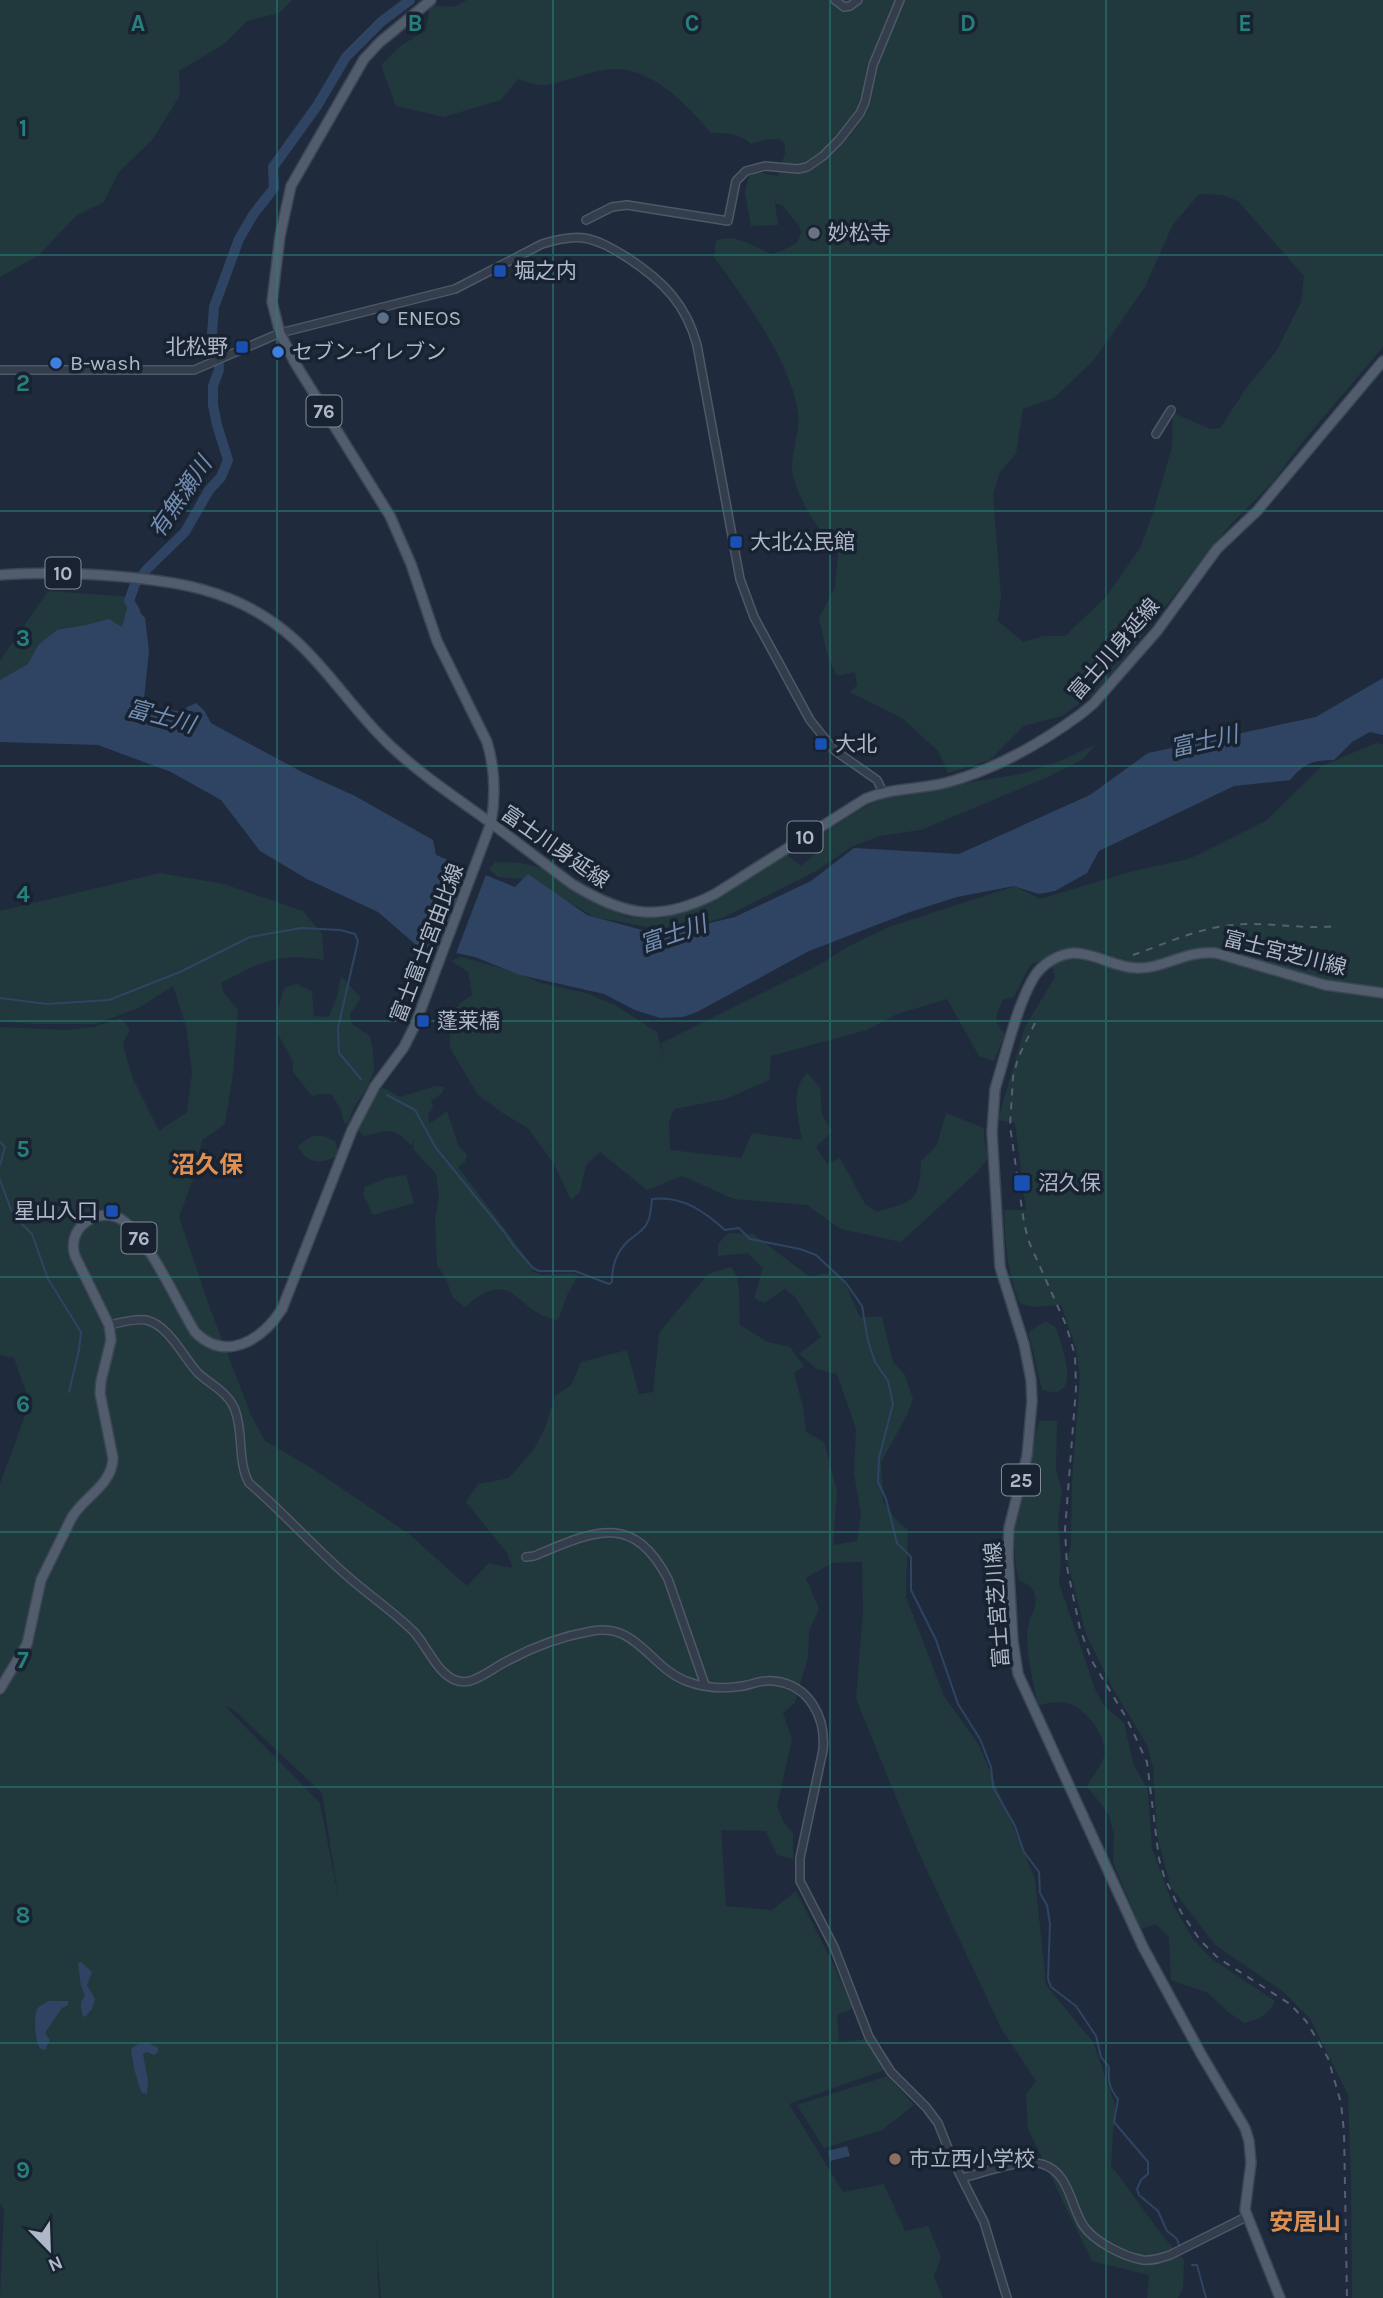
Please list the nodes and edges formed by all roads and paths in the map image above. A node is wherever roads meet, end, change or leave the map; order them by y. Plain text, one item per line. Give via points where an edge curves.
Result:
1 (431, 0) edge
2 (835, 0) edge
3 (858, 0) edge
4 (900, 0) edge
5 (586, 220) dead end
6 (280, 333) junction
7 (1383, 361) edge
8 (0, 370) edge
9 (1171, 410) dead end
10 (1156, 434) dead end
11 (0, 575) edge
12 (883, 792) junction
13 (491, 823) junction
14 (1383, 993) edge
15 (109, 1325) junction
16 (526, 1557) dead end
17 (705, 1685) junction
18 (0, 1689) edge
19 (962, 2178) junction
20 (1246, 2217) junction
21 (1007, 2298) edge
22 (1280, 2298) edge

1 - 6 main road, 富士富士宮由比線 / 76 via 364,59 291,186 272,302
2 - 3 street via 844,7
4 - 5 street via 873,65 860,113 814,163 798,169 765,166 746,171 736,181 727,221 627,205
6 - 8 street via 205,367 184,371
6 - 12 street via 454,289 542,244 562,239 584,238 609,246 652,274 676,300 692,329 740,579 754,617 818,733 850,763 877,780
6 - 13 main road, 富士富士宮由比線 / 76 via 403,542 437,641 492,760
7 - 12 main road, 富士川身延線 / 10 via 1265,502 1217,549 1147,642 1081,714 1022,752 976,774
9 - 10 street
11 - 13 main road, 富士川身延線 / 10 via 66,573 169,581 237,600 280,627 316,661 393,749
12 - 13 main road, 富士川身延線 / 10 via 715,894 666,912 635,912 591,897
13 - 15 main road, 富士富士宮由比線 / 76 via 415,1025 352,1130 273,1323 246,1343 218,1347 205,1342 136,1234 116,1217 101,1216 78,1229 72,1246
14 - 20 main road, 富士宮芝川線 / 25 via 1325,985 1216,953 1188,954 1136,968 1073,953 1046,963 1035,975 992,1105 1000,1267 1024,1343 1032,1401 1027,1456 1009,1528 1018,1674 1143,1947 1245,2128 1251,2154
15 - 17 street via 145,1320 157,1325 200,1374 228,1397 239,1421 243,1471 249,1483 344,1574 416,1634 452,1680 469,1681 526,1651 594,1630 631,1637 668,1672
15 - 18 main road, 富士富士宮由比線 / 76 via 111,1340 100,1393 112,1467 72,1517 41,1580 27,1644
16 - 17 street via 602,1532 639,1541 668,1579
17 - 19 street via 723,1688 776,1681 793,1687 815,1706 825,1733 800,1858 800,1881 834,1947 869,2037 891,2072 938,2123
19 - 20 street via 1041,2164 1056,2171 1064,2182 1087,2231 1142,2259 1170,2255
19 - 21 street via 985,2222
20 - 22 main road, 富士宮芝川線 / 25

